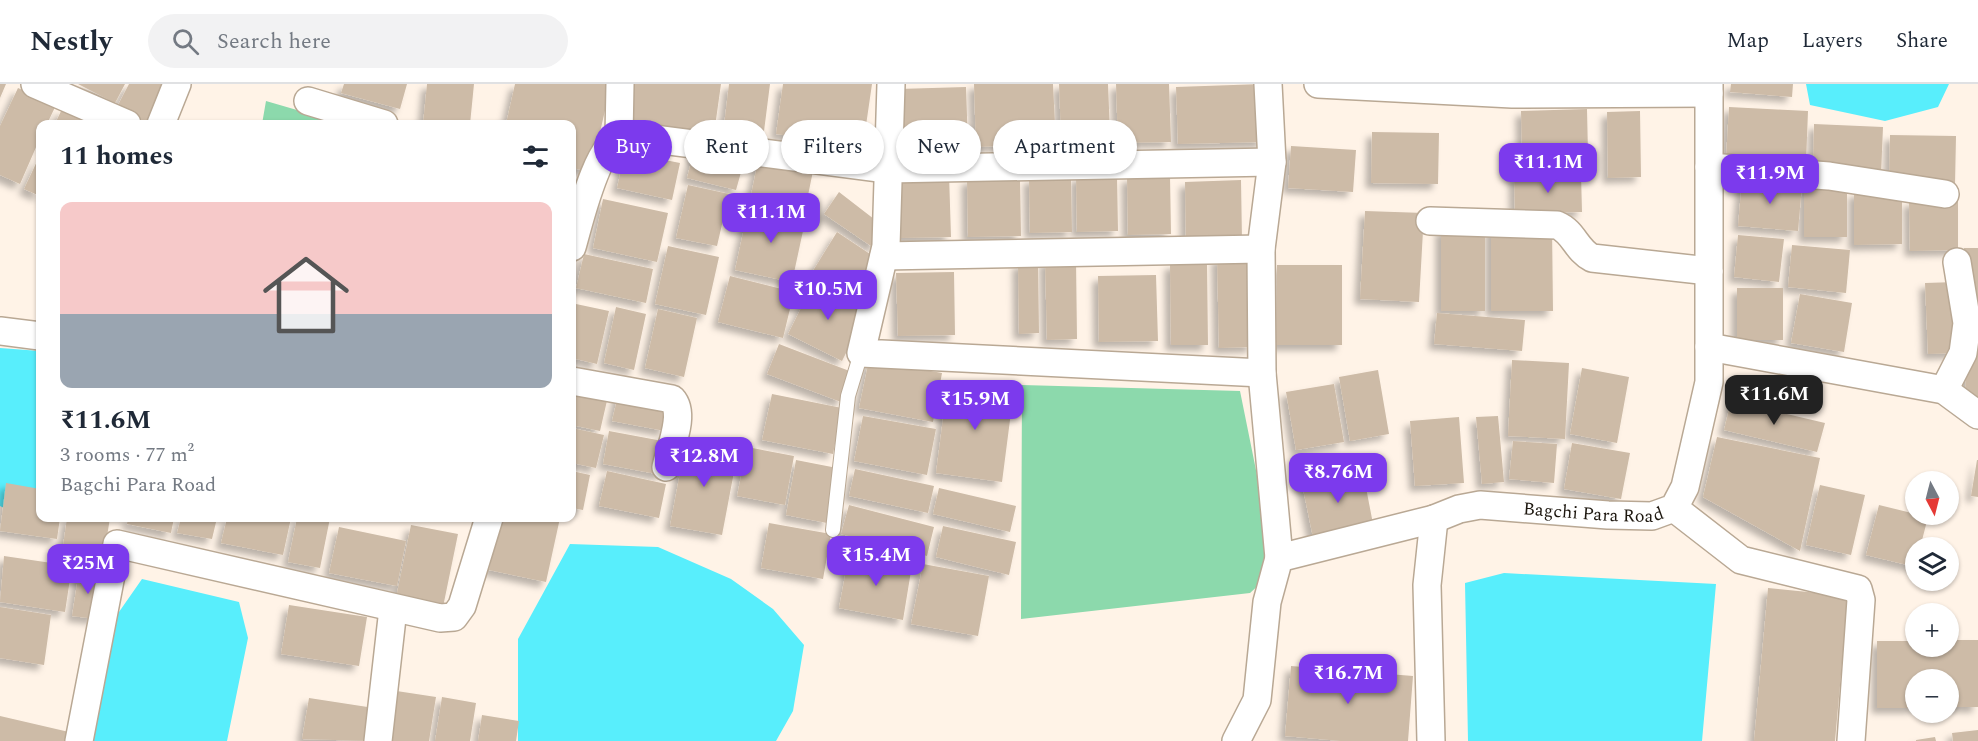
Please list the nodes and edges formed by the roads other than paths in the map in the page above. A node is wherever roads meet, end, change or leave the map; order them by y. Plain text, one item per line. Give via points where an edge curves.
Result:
1 (35, 84) edge
2 (177, 84) edge
3 (620, 84) edge
4 (891, 84) edge
5 (1268, 84) edge
6 (1318, 84) edge
7 (1709, 88) edge
8 (308, 100) dead end
9 (117, 120) edge
10 (163, 120) edge
11 (371, 120) edge
12 (619, 120) edge
13 (672, 140) edge
14 (1272, 162) junction
15 (1709, 167) junction
16 (594, 169) edge
17 (887, 169) junction
18 (580, 190) edge
19 (1944, 194) dead end
20 (576, 218) edge
21 (1430, 222) dead end
22 (1261, 249) junction
23 (884, 256) junction
24 (1957, 262) dead end
25 (1709, 272) junction
26 (0, 330) edge
27 (36, 335) edge
28 (1708, 347) junction
29 (861, 353) junction
30 (1262, 374) junction
31 (576, 382) edge
32 (1944, 390) junction
33 (1978, 416) edge
34 (666, 466) dead end
35 (1674, 508) junction
36 (1434, 519) junction
37 (488, 522) edge
38 (833, 530) dead end
39 (1279, 558) junction
40 (393, 609) junction
41 (79, 741) edge
42 (378, 741) edge
43 (1236, 741) edge
44 (1431, 741) edge
45 (1851, 741) edge

1 - 9 street
2 - 10 street
3 - 12 street
4 - 17 street
5 - 14 street
6 - 7 street via 1512,94
7 - 15 street, Bagchi Para Road
8 - 11 street
13 - 17 street
14 - 17 street
14 - 22 street
15 - 19 street via 1829,176
15 - 25 street, Bagchi Para Road
16 - 18 street
17 - 23 street
18 - 20 street
21 - 25 street via 1557,225 1565,228 1581,251 1592,258
22 - 23 street
22 - 30 street
23 - 29 street
24 - 32 street via 1966,323 1963,353
25 - 28 street, Bagchi Para Road
26 - 27 street
28 - 32 street
28 - 35 street, Bagchi Para Road via 1709,382 1684,487
29 - 30 street
29 - 38 lane via 848,396
30 - 39 street
31 - 34 street via 672,399 678,410
32 - 33 street
35 - 36 street, Bagchi Para Road via 1652,516 1619,516 1480,505
35 - 45 street via 1741,560 1858,589 1861,600
36 - 39 street, Bagchi Para Road
36 - 44 street via 1427,585
37 - 40 street via 462,606 454,617
39 - 43 street via 1267,602 1257,700
40 - 41 street via 117,544
40 - 42 street

